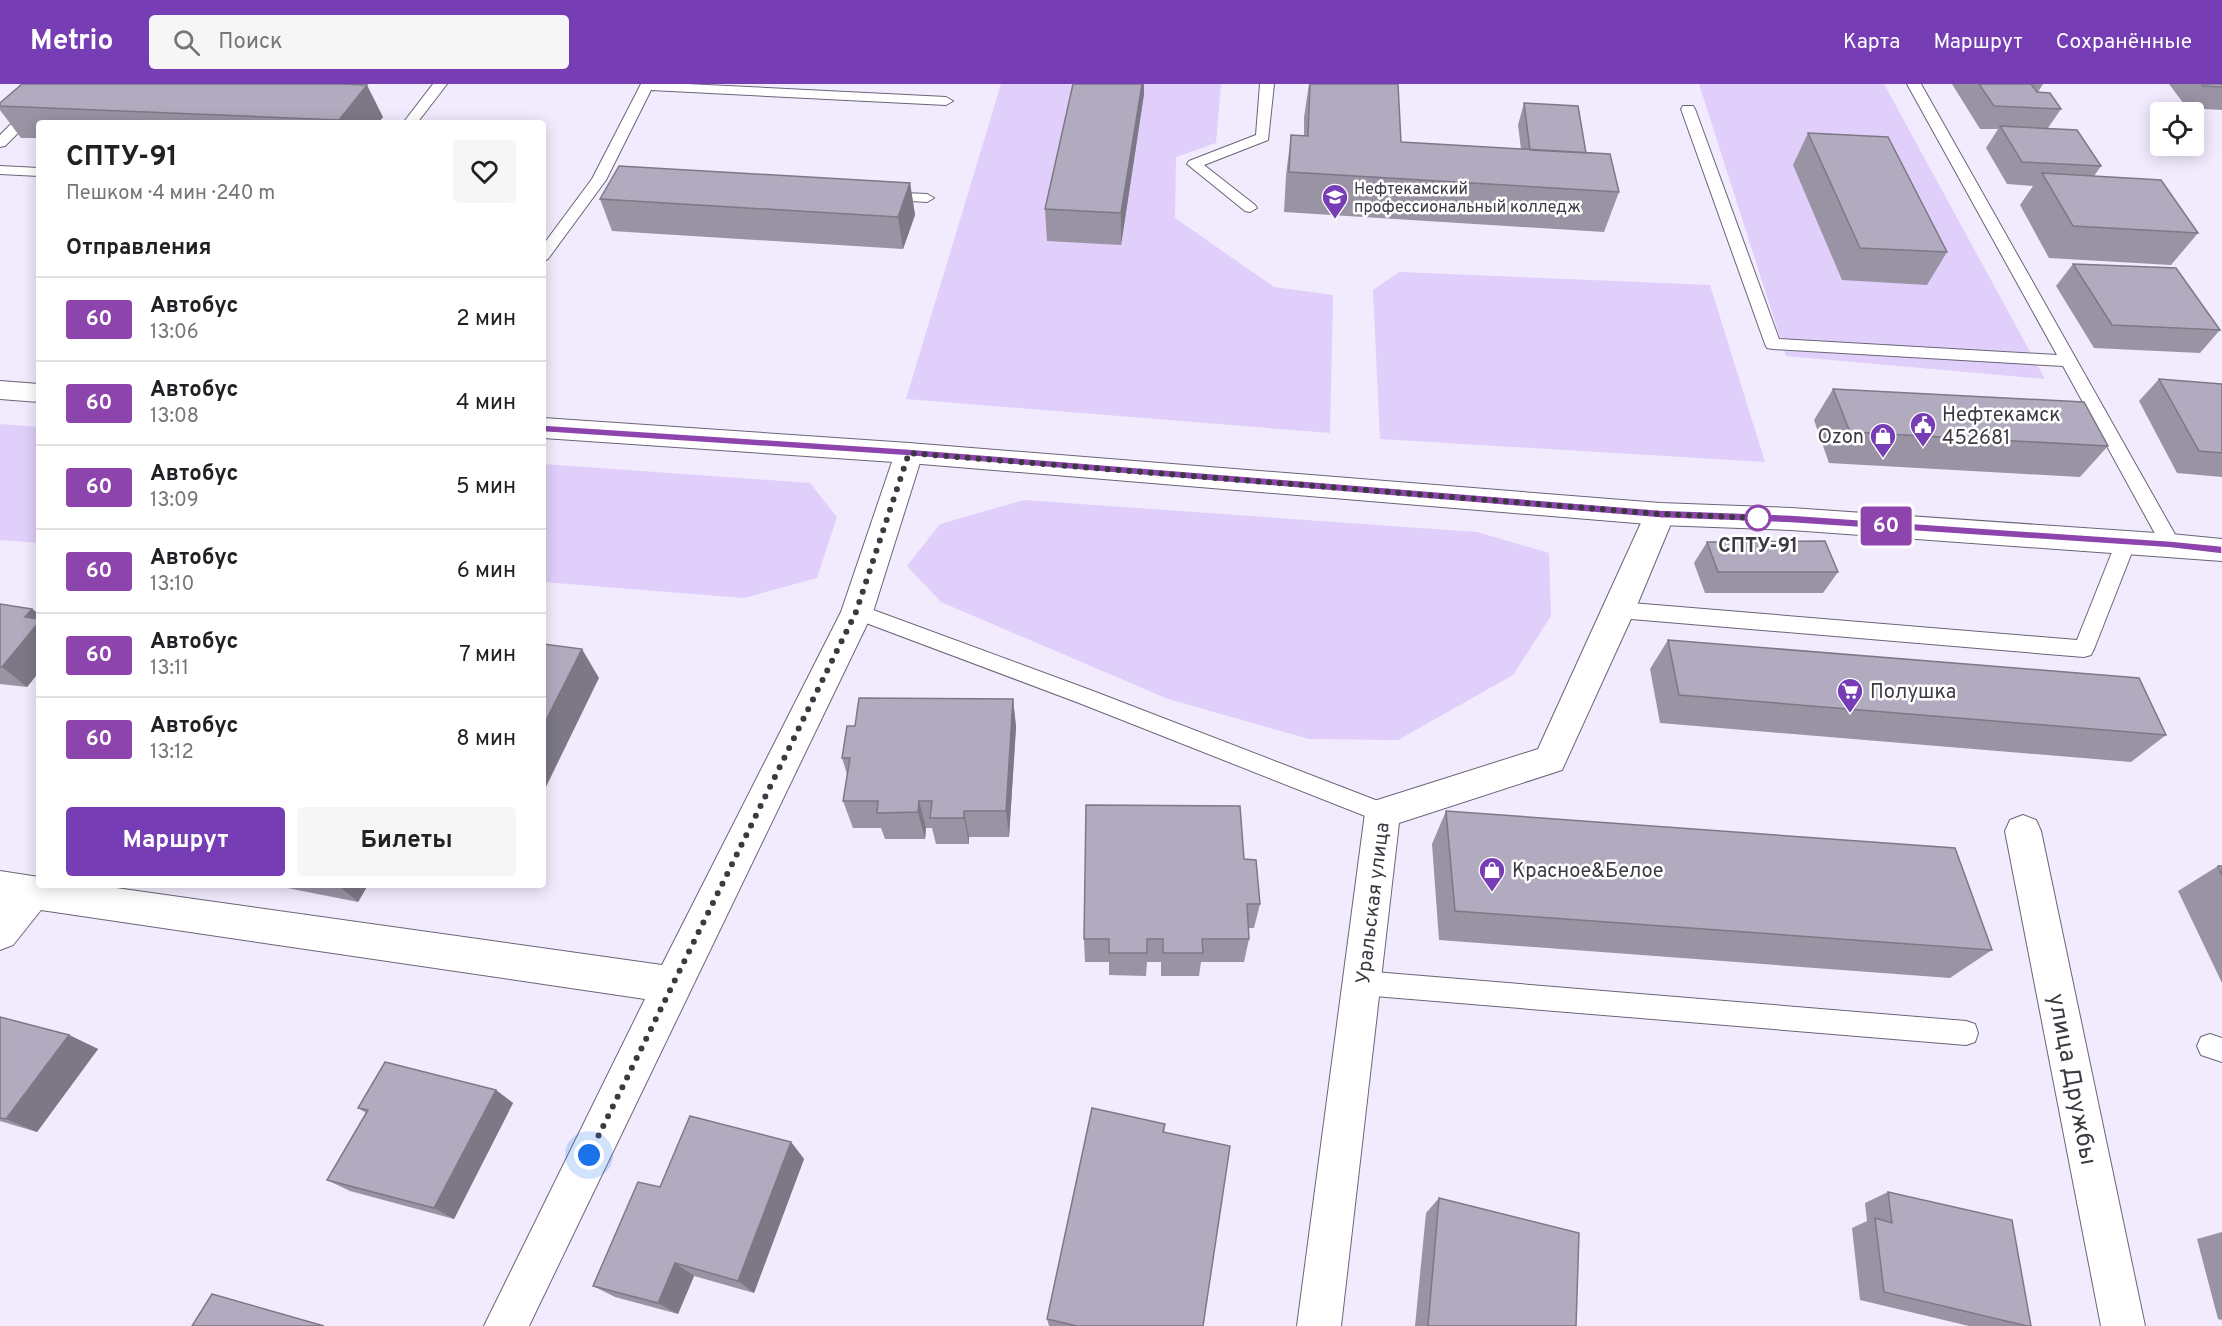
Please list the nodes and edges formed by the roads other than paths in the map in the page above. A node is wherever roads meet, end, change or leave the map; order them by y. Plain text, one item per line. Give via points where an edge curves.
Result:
1 (440, 84) edge
2 (1267, 84) edge
3 (1914, 84) edge
4 (946, 101) dead end
5 (12, 107) edge
6 (1688, 110) dead end
7 (412, 120) edge
8 (0, 143) edge
9 (0, 170) edge
10 (36, 172) edge
11 (868, 195) edge
12 (927, 198) dead end
13 (1250, 208) dead end
14 (546, 252) edge
15 (2068, 361) junction
16 (0, 390) edge
17 (36, 393) edge
18 (546, 428) edge
19 (909, 453) junction
20 (1660, 514) junction
21 (2126, 542) junction
22 (2171, 544) junction
23 (2222, 550) edge
24 (1619, 610) junction
25 (856, 612) junction
26 (1383, 813) junction
27 (2023, 831) dead end
28 (17, 890) edge
29 (0, 933) edge
30 (1362, 983) junction
31 (672, 985) junction
32 (1966, 1034) dead end
33 (506, 1326) edge
34 (1319, 1326) edge
35 (2123, 1326) edge

1 - 7 lane
2 - 13 lane via 1263,137 1194,164
3 - 15 lane
4 - 14 lane via 646,86 605,180
5 - 8 lane via 34,108
6 - 15 lane via 1773,344
9 - 10 lane
11 - 12 lane
15 - 22 lane
16 - 17 street
18 - 19 street
19 - 20 street
19 - 25 street
20 - 21 street
20 - 24 street, Уральская улица
21 - 22 street
21 - 24 lane via 2084,649
22 - 23 street
24 - 26 street, Уральская улица via 1550,760
25 - 26 lane
25 - 31 street
26 - 30 street, Уральская улица
27 - 35 street, улица Дружбы
28 - 29 street
28 - 31 street
30 - 32 lane
30 - 34 street, Уральская улица
31 - 33 street

